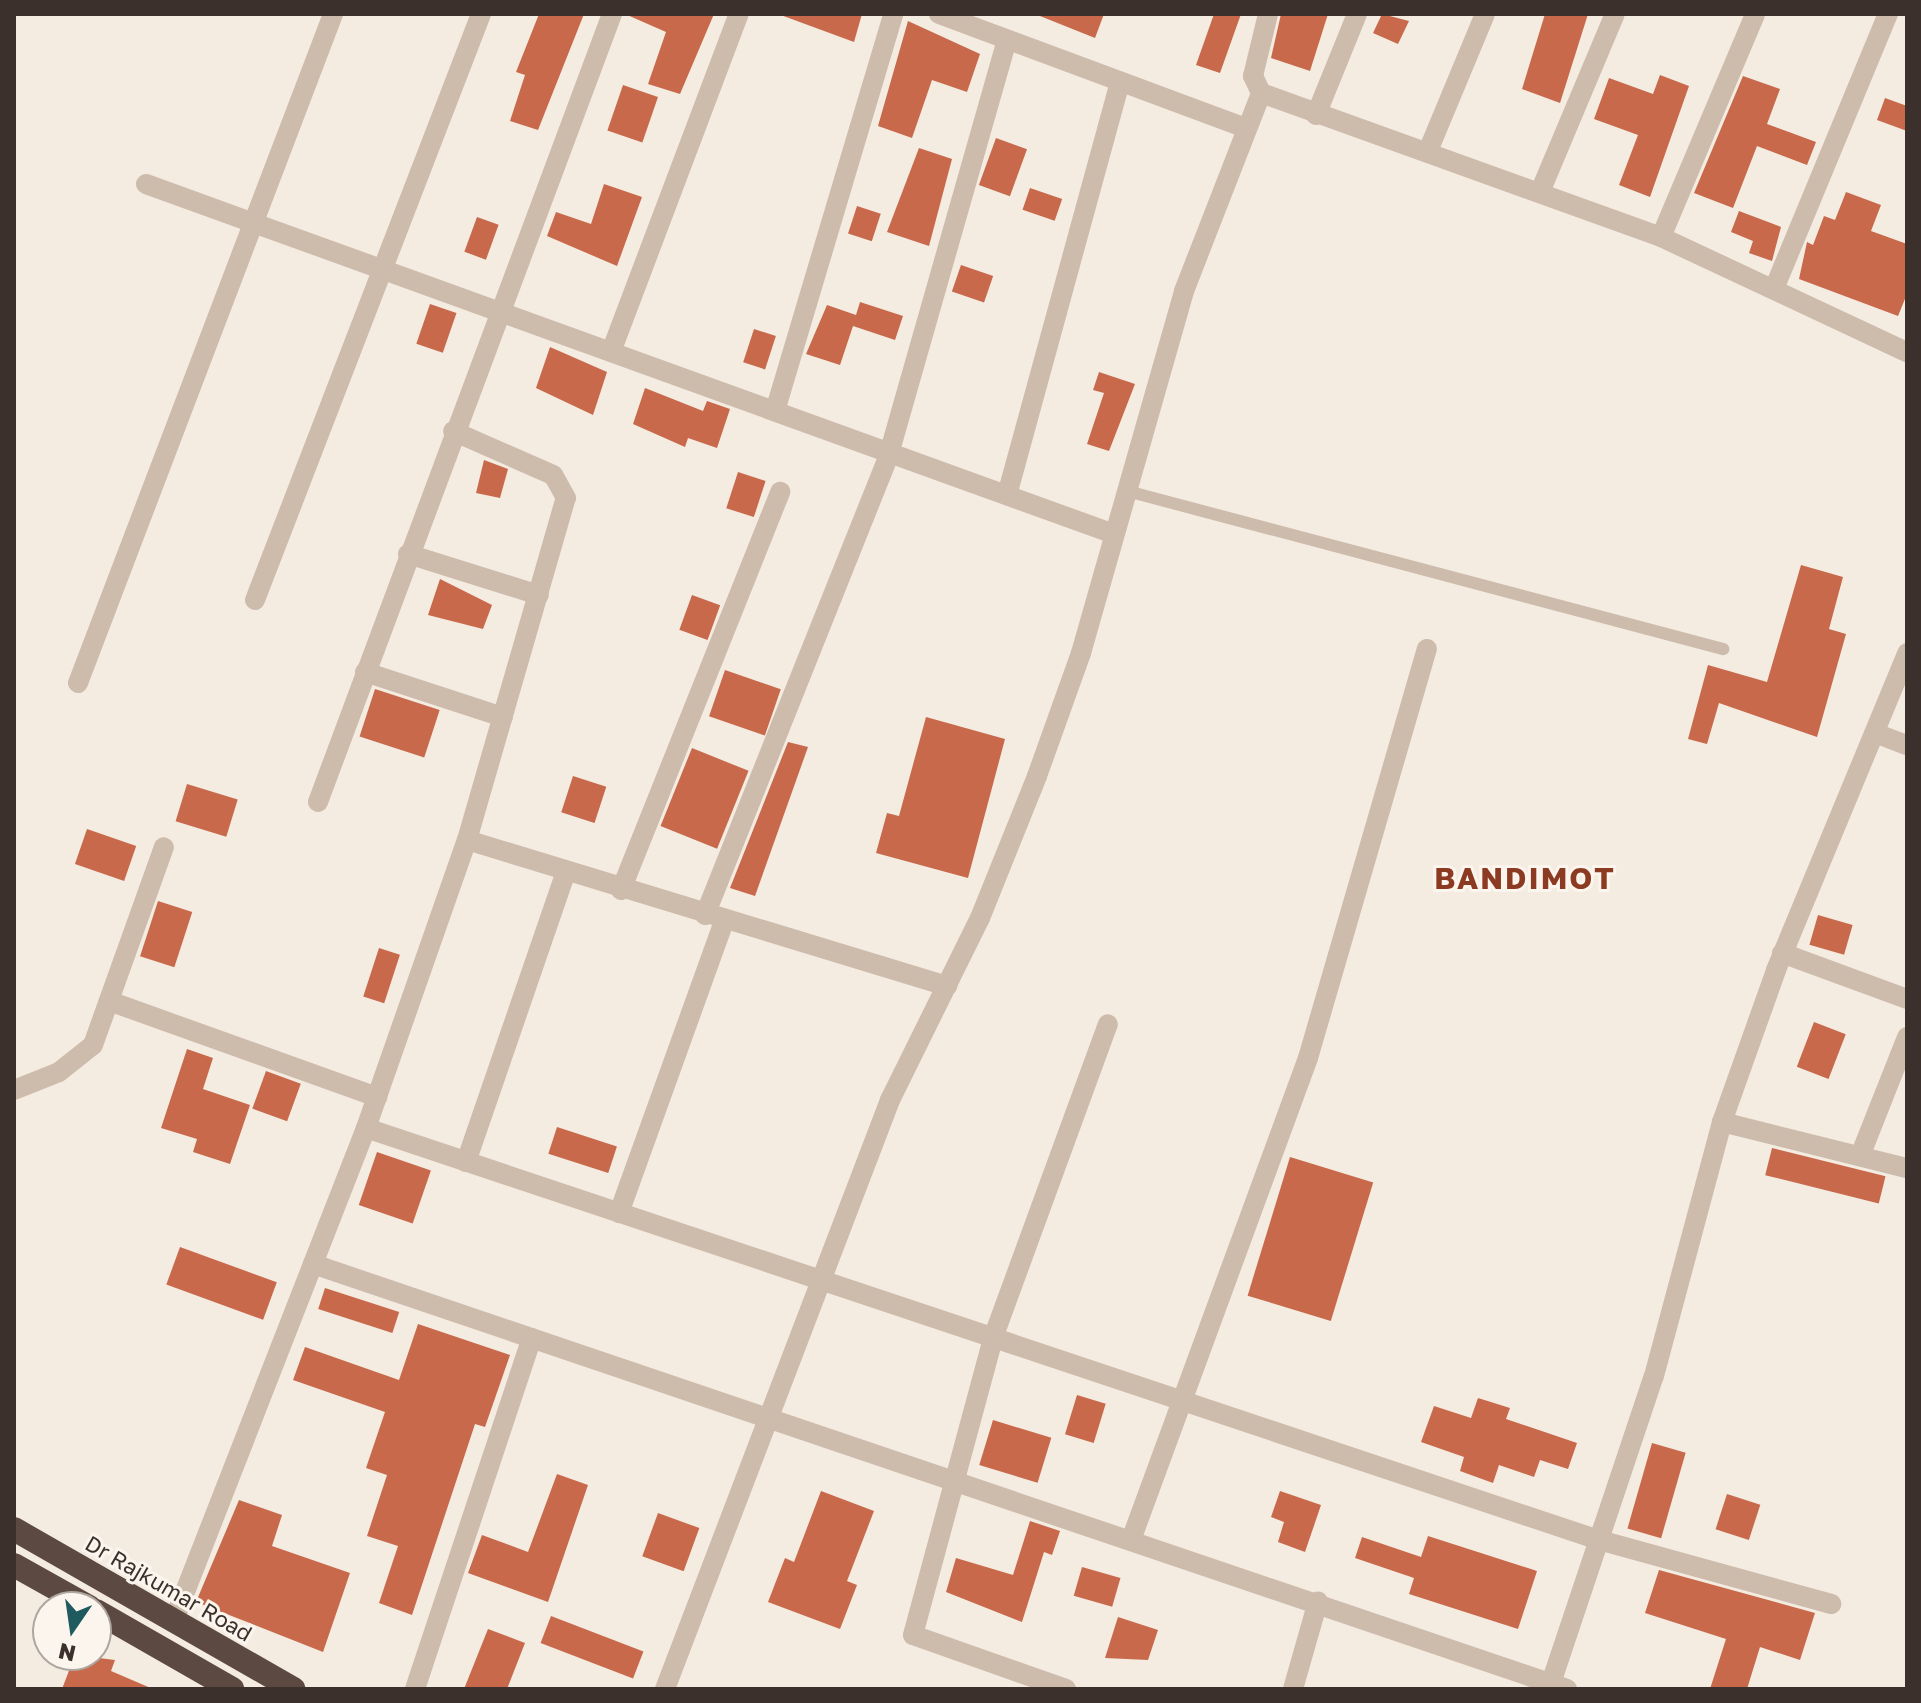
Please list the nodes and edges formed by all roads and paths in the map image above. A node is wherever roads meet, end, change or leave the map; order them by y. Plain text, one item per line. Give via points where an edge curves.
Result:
1 (333, 14) edge
2 (481, 14) edge
3 (612, 14) edge
4 (739, 14) edge
5 (893, 14) edge
6 (939, 14) edge
7 (1268, 14) edge
8 (1357, 14) edge
9 (1485, 14) edge
10 (1615, 14) edge
11 (1755, 14) edge
12 (1888, 14) edge
13 (1007, 40) junction
14 (1120, 82) junction
15 (1261, 93) junction
16 (1316, 115) junction
17 (1243, 127) junction
18 (1428, 151) junction
19 (146, 184) dead end
20 (1540, 192) junction
21 (253, 223) junction
22 (1661, 237) junction
23 (382, 270) junction
24 (1774, 289) junction
25 (497, 311) junction
26 (1907, 350) edge
27 (611, 352) junction
28 (775, 411) junction
29 (453, 431) junction
30 (889, 454) junction
31 (1127, 491) junction
32 (780, 492) dead end
33 (1007, 495) junction
34 (1114, 534) junction
35 (408, 554) junction
36 (539, 595) junction
37 (255, 600) dead end
38 (1427, 649) dead end
39 (1723, 649) dead end
40 (1907, 653) edge
41 (365, 672) junction
42 (78, 683) dead end
43 (503, 717) junction
44 (1875, 733) junction
45 (1907, 745) edge
46 (318, 802) dead end
47 (467, 840) junction
48 (164, 847) dead end
49 (565, 875) junction
50 (621, 890) junction
51 (715, 918) junction
52 (1782, 953) junction
53 (947, 986) junction
54 (1907, 999) edge
55 (109, 1001) junction
56 (1108, 1024) dead end
57 (1907, 1037) edge
58 (14, 1090) edge
59 (377, 1097) junction
60 (1722, 1122) junction
61 (366, 1128) junction
62 (1860, 1156) junction
63 (466, 1162) junction
64 (1907, 1168) edge
65 (619, 1213) junction
66 (313, 1264) junction
67 (823, 1281) junction
68 (532, 1338) junction
69 (993, 1338) junction
70 (1178, 1400) junction
71 (773, 1419) junction
72 (950, 1481) junction
73 (16, 1531) edge
74 (1131, 1540) junction
75 (1599, 1540) junction
76 (14, 1565) edge
77 (60, 1591) edge
78 (1318, 1601) junction
79 (1831, 1604) dead end
80 (174, 1620) junction
81 (112, 1621) edge
82 (223, 1687) edge
83 (1556, 1687) edge
84 (293, 1689) edge
85 (415, 1689) edge
86 (665, 1689) edge
87 (1066, 1689) edge
88 (1293, 1689) edge

1 - 21 street
2 - 23 street
3 - 25 street
4 - 27 street
5 - 28 street
6 - 13 street
7 - 15 street via 1253,76
8 - 16 street
9 - 18 street
10 - 20 street
11 - 22 street
12 - 24 street
13 - 14 street
13 - 30 street
14 - 17 street
14 - 33 street
15 - 16 street
15 - 17 street
16 - 18 street
17 - 31 street via 1184,291
18 - 20 street
19 - 21 street
20 - 22 street
21 - 23 street
21 - 42 street
22 - 24 street
23 - 25 street
23 - 37 street
24 - 26 street
25 - 27 street
25 - 29 street
27 - 28 street
28 - 30 street
29 - 35 street
29 - 36 street via 563,483 566,498
30 - 33 street
30 - 51 street
31 - 34 street
31 - 39 lane
32 - 50 street
33 - 34 street
34 - 53 street via 1037,776
35 - 36 street
35 - 41 street
36 - 43 street
38 - 70 street via 1308,1058
40 - 44 street
41 - 43 street
41 - 46 street
43 - 47 street
44 - 45 street
44 - 52 street
47 - 49 street
47 - 59 street
48 - 55 street
49 - 50 street
49 - 63 street
50 - 51 street
51 - 53 street
51 - 65 street
52 - 54 street
52 - 60 street
53 - 67 street via 890,1100
55 - 58 street via 93,1045 59,1072
55 - 59 street
56 - 69 street
57 - 62 street
59 - 61 street
60 - 62 street
60 - 75 street via 1673,1314
61 - 63 street
61 - 66 street
62 - 64 street
63 - 65 street
65 - 67 street
66 - 68 street
66 - 80 street
67 - 69 street
67 - 71 street
68 - 71 street
68 - 85 street
69 - 70 street
69 - 72 street
70 - 74 street
70 - 75 street
71 - 72 street
71 - 86 street
72 - 74 street
72 - 87 street via 913,1635
73 - 80 highway, Dr Rajkumar Road
74 - 78 street
75 - 79 street
75 - 83 street
76 - 77 highway
78 - 83 street
78 - 88 street
80 - 84 highway, Dr Rajkumar Road
81 - 82 highway

